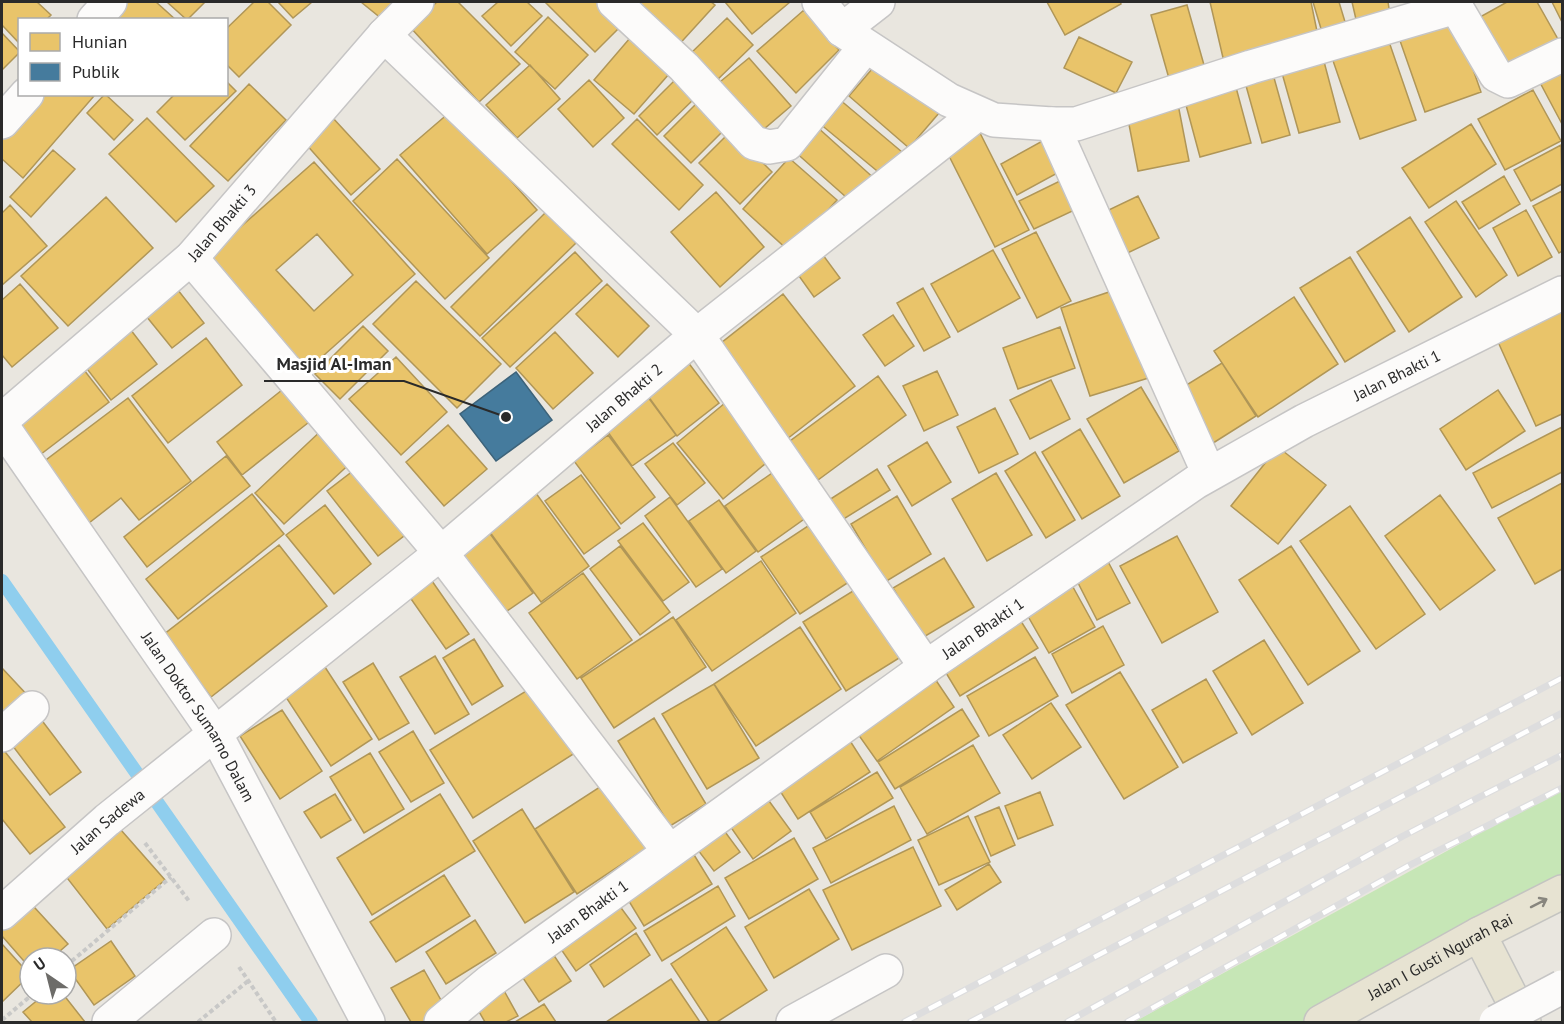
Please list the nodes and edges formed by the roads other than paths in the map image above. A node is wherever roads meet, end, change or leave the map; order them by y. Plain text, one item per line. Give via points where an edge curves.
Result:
1 (110, 2) edge
2 (417, 2) edge
3 (614, 2) edge
4 (819, 2) edge
5 (878, 2) edge
6 (1455, 4) edge
7 (96, 18) edge
8 (384, 35) junction
9 (853, 39) junction
10 (1563, 55) edge
11 (25, 96) edge
12 (977, 114) junction
13 (2, 122) edge
14 (1052, 124) junction
15 (191, 258) junction
16 (1563, 293) edge
17 (697, 335) junction
18 (2, 420) edge
19 (2, 426) edge
20 (1209, 474) junction
21 (441, 553) junction
22 (926, 667) junction
23 (32, 708) dead end
24 (2, 735) edge
25 (216, 735) junction
26 (669, 851) junction
27 (1563, 892) edge
28 (2, 913) edge
29 (1479, 934) junction
30 (214, 935) dead end
31 (886, 971) dead end
32 (1563, 987) edge
33 (109, 1023) edge
34 (368, 1023) edge
35 (441, 1023) edge
36 (793, 1023) edge
37 (1321, 1023) edge
38 (1496, 1023) edge
39 (1524, 1023) edge

1 - 7 street
2 - 8 street, Jalan Bhakti 3
3 - 9 street via 684,67 754,143 769,147 787,144
4 - 9 street
5 - 9 street
6 - 10 street via 1496,75 1508,81
6 - 14 street via 1076,124
8 - 15 street, Jalan Bhakti 3
8 - 17 street
9 - 12 street
11 - 13 street
12 - 14 street via 994,120
12 - 17 street, Jalan Bhakti 2
14 - 20 street
15 - 18 street, Jalan Bhakti 3
15 - 21 street
16 - 20 street, Jalan Bhakti 1 via 1304,421
17 - 21 street, Jalan Bhakti 2
17 - 22 street
19 - 25 street, Jalan Doktor Sumarno Dalam
20 - 22 street, Jalan Bhakti 1
21 - 25 street, Jalan Bhakti 2
21 - 26 street
22 - 26 street, Jalan Bhakti 1
23 - 24 street
25 - 28 street, Jalan Sadewa via 107,820
25 - 34 street, Jalan Doktor Sumarno Dalam
26 - 35 street, Jalan Bhakti 1 via 489,982
29 -> 27 main road, Jalan I Gusti Ngurah Rai
29 - 37 main road, Jalan I Gusti Ngurah Rai
29 - 39 main road
30 - 33 street
31 - 36 street
32 - 38 street, bridge

